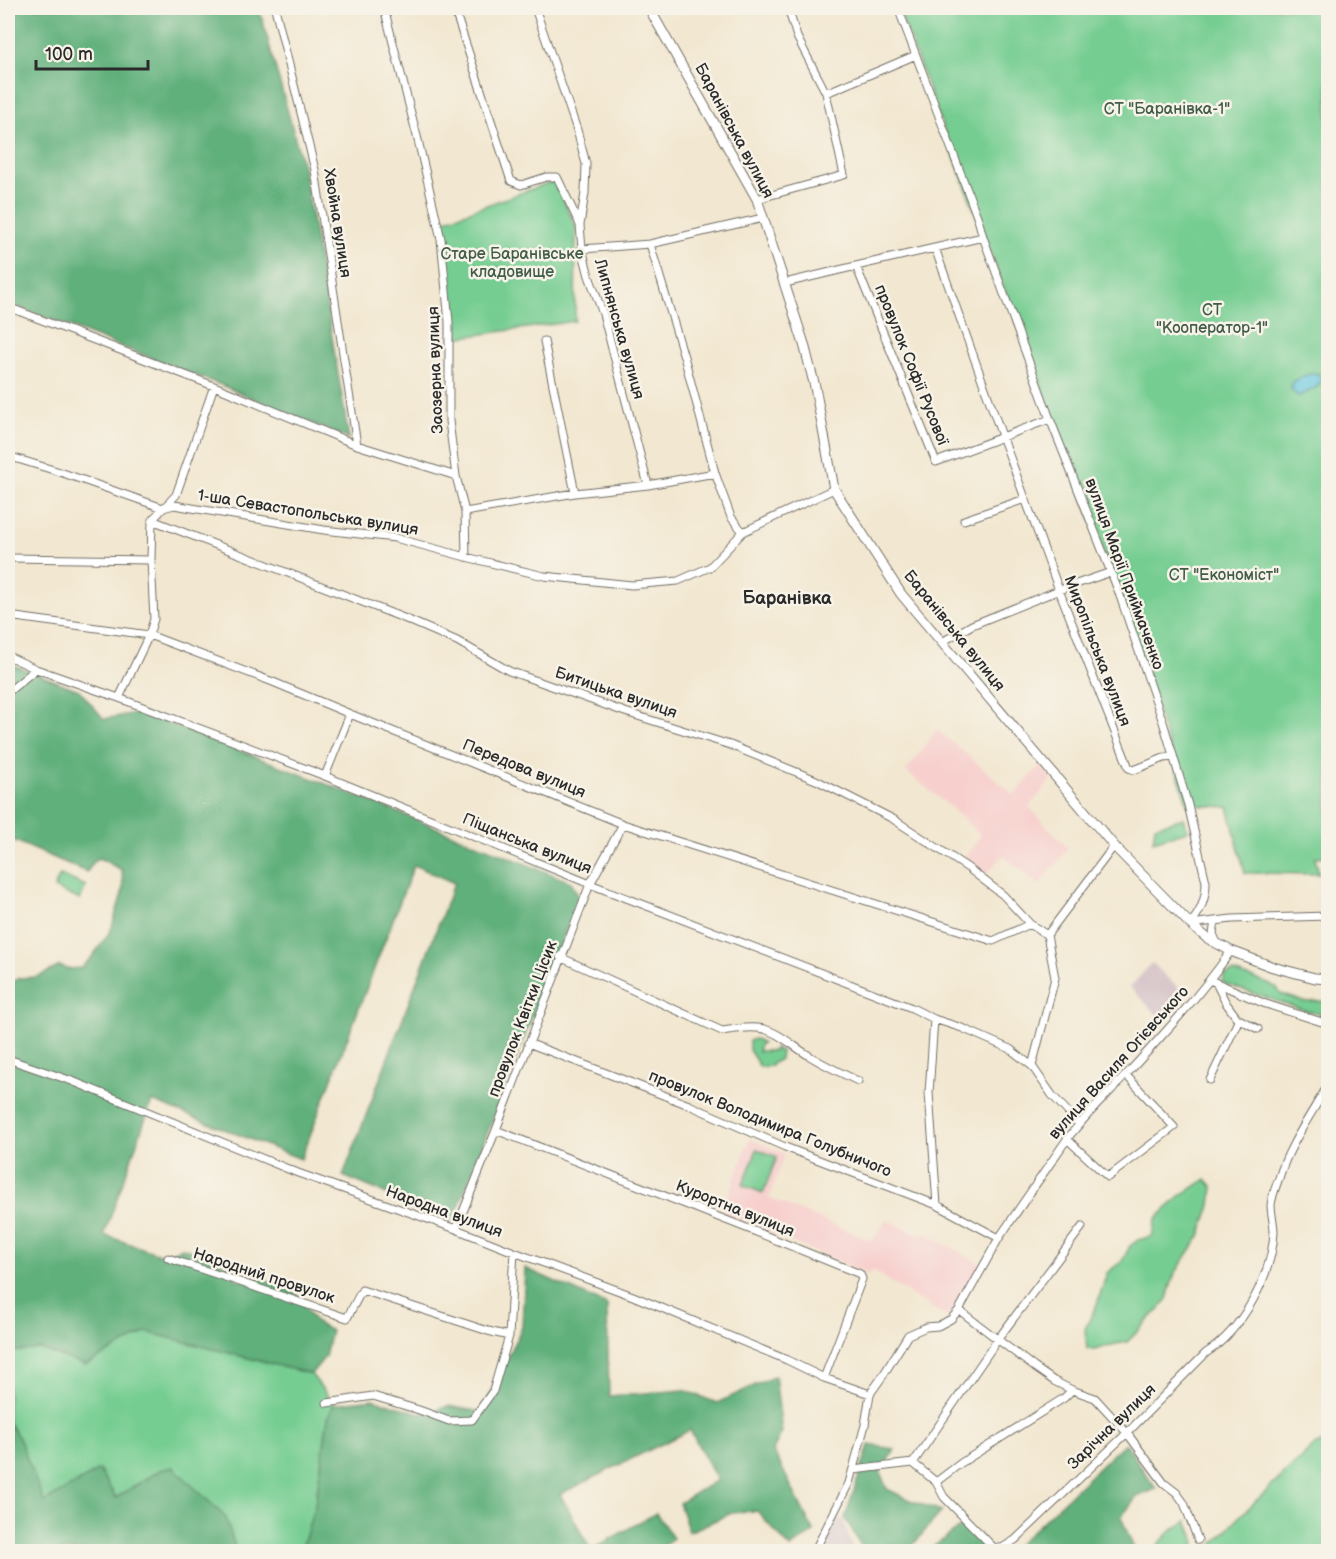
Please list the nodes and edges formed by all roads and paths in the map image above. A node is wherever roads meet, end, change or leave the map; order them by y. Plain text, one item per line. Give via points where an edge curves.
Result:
1 (275, 8) edge
2 (384, 8) edge
3 (454, 8) edge
4 (535, 8) edge
5 (649, 8) edge
6 (788, 8) edge
7 (898, 8) edge
8 (916, 55) junction
9 (826, 93) junction
10 (756, 199) junction
11 (763, 218) junction
12 (580, 225) junction
13 (984, 237) junction
14 (650, 244) junction
15 (935, 248) junction
16 (582, 249) junction
17 (856, 266) junction
18 (785, 284) junction
19 (8, 307) edge
20 (544, 341) dead end
21 (214, 386) junction
22 (1050, 419) junction
23 (1002, 436) junction
24 (357, 445) junction
25 (8, 456) edge
26 (715, 473) junction
27 (456, 476) junction
28 (648, 485) junction
29 (834, 489) junction
30 (575, 493) junction
31 (1025, 499) junction
32 (164, 508) junction
33 (465, 512) junction
34 (152, 520) junction
35 (964, 520) dead end
36 (743, 532) junction
37 (466, 557) junction
38 (8, 558) edge
39 (151, 560) junction
40 (1111, 572) junction
41 (1059, 590) junction
42 (8, 616) edge
43 (149, 635) junction
44 (942, 642) junction
45 (8, 656) edge
46 (36, 669) junction
47 (8, 692) edge
48 (119, 698) junction
49 (350, 714) junction
50 (1173, 757) junction
51 (326, 776) junction
52 (623, 824) junction
53 (1115, 847) junction
54 (590, 884) junction
55 (1329, 916) edge
56 (1215, 921) junction
57 (1030, 924) junction
58 (1190, 924) junction
59 (1047, 935) junction
60 (1217, 943) junction
61 (1231, 951) junction
62 (561, 957) junction
63 (1329, 979) edge
64 (1213, 982) junction
65 (934, 1019) junction
66 (1239, 1019) junction
67 (1329, 1024) edge
68 (1258, 1029) dead end
69 (528, 1043) junction
70 (8, 1059) edge
71 (1032, 1066) junction
72 (1126, 1075) junction
73 (1210, 1080) dead end
74 (858, 1081) dead end
75 (1329, 1085) edge
76 (1079, 1124) junction
77 (496, 1130) junction
78 (1067, 1139) junction
79 (937, 1205) junction
80 (1082, 1227) dead end
81 (456, 1228) junction
82 (999, 1238) junction
83 (514, 1252) junction
84 (168, 1258) dead end
85 (959, 1310) junction
86 (509, 1336) junction
87 (998, 1339) junction
88 (824, 1378) junction
89 (1071, 1390) junction
90 (870, 1394) junction
91 (327, 1403) dead end
92 (1127, 1433) junction
93 (913, 1463) junction
94 (853, 1470) junction
95 (936, 1482) junction
96 (1198, 1540) dead end
97 (813, 1551) edge

1 - 24 street, Хвойна вулиця via 315,170
2 - 27 street, Заозерна вулиця via 441,239 449,322 449,421
3 - 12 street via 511,181 521,185 557,177
4 - 12 street, Липнянська вулиця via 586,164
5 - 10 main road, Баранівська вулиця
6 - 9 street via 797,37
7 - 8 street, вулиця Марії Приймаченко
8 - 9 street
8 - 13 street, вулиця Марії Приймаченко
9 - 10 street via 844,175
10 - 11 main road, Баранівська вулиця
11 - 14 street
11 - 18 main road, Баранівська вулиця
12 - 16 street, Липнянська вулиця
13 - 15 street
13 - 22 street, вулиця Марії Приймаченко
14 - 16 street
14 - 26 street
15 - 17 street
15 - 23 street, Миропільська вулиця
16 - 28 street, Липнянська вулиця
17 - 18 street
17 - 23 street, провулок Софії Русової via 936,462
18 - 29 main road, Баранівська вулиця via 804,344
19 - 21 street
20 - 30 street
21 - 24 street
21 - 32 street via 176,495
22 - 23 street, провулок Софії Русової
22 - 40 street, вулиця Марії Приймаченко
23 - 31 street, Миропільська вулиця
24 - 27 street
25 - 32 street, 1-ша Севастопольська вулиця
26 - 28 street
26 - 36 street via 731,517
27 - 33 street, Заозерна вулиця
28 - 30 street
29 - 36 street, 1-ша Севастопольська вулиця
29 - 44 main road, Баранівська вулиця via 901,594
30 - 33 street
31 - 35 street
31 - 41 street, Миропільська вулиця
32 - 34 street
32 - 37 street, 1-ша Севастопольська вулиця via 174,505 395,538
33 - 37 street, Заозерна вулиця
34 - 39 street
34 - 57 street, Битицька вулиця via 406,619 458,641 509,671 730,745 816,780 893,819 968,868 1004,895
36 - 37 street, 1-ша Севастопольська вулиця via 710,567 678,581 632,585 544,576
38 - 39 street
39 - 43 street via 154,619
40 - 41 street
40 - 50 street, вулиця Марії Приймаченко
41 - 44 street via 972,625
41 - 50 street, Миропільська вулиця via 1129,768 1134,770
42 - 43 street, Передова вулиця
43 - 48 street
43 - 49 street, Передова вулиця
44 - 53 main road, Баранівська вулиця
45 - 46 street, Піщанська вулиця
46 - 47 street
46 - 48 street, Піщанська вулиця
48 - 51 street, Піщанська вулиця
49 - 51 street
49 - 52 street, Передова вулиця
50 - 58 street, вулиця Марії Приймаченко via 1206,882 1203,904
51 - 54 street, Піщанська вулиця
52 - 54 street, провулок Квітки Цісик
52 - 57 street, Передова вулиця via 993,941
53 - 58 main road, Баранівська вулиця
53 - 59 street
54 - 62 street, провулок Квітки Цісик
54 - 65 street, Піщанська вулиця
55 - 56 street
56 - 58 street
56 - 60 street
57 - 59 street, Битицька вулиця
58 - 60 main road, Баранівська вулиця
59 - 71 street via 1055,978
60 - 61 main road, Баранівська вулиця
61 - 63 main road, Баранівська вулиця via 1273,968
61 - 64 street, вулиця Василя Огієвського
62 - 69 street, провулок Квітки Цісик
62 - 74 street via 722,1031 744,1028 775,1033 815,1060
64 - 66 street
64 - 67 street
64 - 72 street, вулиця Василя Огієвського
65 - 71 street, Піщанська вулиця via 1010,1049
65 - 79 street via 930,1093
66 - 68 street
66 - 73 street
69 - 77 street, провулок Квітки Цісик
69 - 79 street, провулок Володимира Голубничого
70 - 81 street, Народна вулиця via 298,1173
71 - 76 street, Піщанська вулиця
72 - 76 street, вулиця Василя Огієвського
72 - 78 street via 1174,1127 1108,1177
75 - 92 street, Зарічна вулиця via 1289,1151 1280,1174 1271,1203 1274,1232 1269,1261 1257,1293 1239,1323 1218,1346 1206,1353
76 - 78 street, вулиця Василя Огієвського
77 - 81 street, провулок Квітки Цісик
77 - 88 street, Курортна вулиця via 860,1274 862,1279
78 - 82 street, вулиця Василя Огієвського
79 - 82 street, провулок Володимира Голубничого
80 - 87 street
81 - 83 street, Народна вулиця
82 - 85 street, вулиця Василя Огієвського
83 - 86 street
83 - 88 street, Народна вулиця via 644,1301
84 - 86 street, Народний провулок via 347,1318 362,1290
85 - 87 street
85 - 90 street, вулиця Василя Огієвського via 938,1326 908,1335
86 - 91 street via 493,1391 472,1420 449,1421 373,1396
87 - 89 street
87 - 93 street
88 - 90 street, Народна вулиця
89 - 92 street via 1095,1398
89 - 95 street
90 - 94 street, вулиця Василя Огієвського
92 - 95 street, Зарічна вулиця via 1002,1548 994,1548 975,1530 944,1497
92 - 96 street via 1164,1484 1184,1503
93 - 94 street
93 - 95 street
94 - 97 street, вулиця Василя Огієвського

